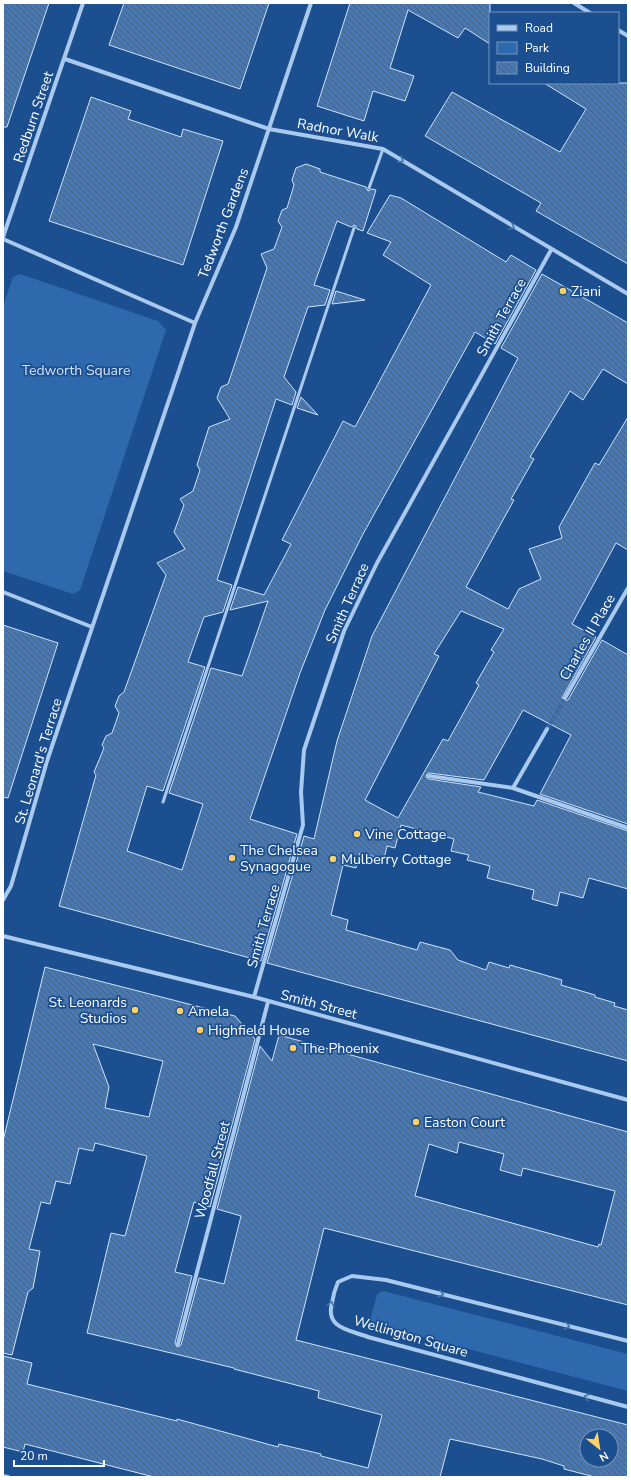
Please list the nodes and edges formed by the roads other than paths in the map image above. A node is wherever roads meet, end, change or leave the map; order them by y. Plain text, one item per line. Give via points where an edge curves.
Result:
1 (83, 3) edge
2 (311, 3) edge
3 (574, 3) edge
4 (588, 12) edge
5 (619, 31) edge
6 (628, 36) edge
7 (65, 60) junction
8 (268, 129) junction
9 (383, 149) junction
10 (369, 188) dead end
11 (354, 228) dead end
12 (3, 238) edge
13 (551, 250) junction
14 (628, 294) edge
15 (195, 323) junction
16 (628, 588) edge
17 (3, 592) edge
18 (92, 627) junction
19 (565, 698) tunnel mouth
20 (547, 729) tunnel mouth
21 (429, 776) dead end
22 (513, 788) junction
23 (163, 802) dead end
24 (628, 828) edge
25 (3, 900) edge
26 (3, 936) edge
27 (254, 997) junction
28 (268, 1002) junction
29 (628, 1100) edge
30 (628, 1341) edge
31 (178, 1344) dead end
32 (628, 1407) edge
33 (3, 1476) edge
34 (8, 1477) edge

1 - 7 street, Redburn Street
2 - 8 street, Tedworth Gardens
3 - 4 street
5 - 6 street
7 - 8 street, Radnor Walk
7 - 12 street, Redburn Street
8 - 9 street, Radnor Walk
8 - 15 street, Tedworth Gardens via 236,227
9 - 10 lane
9 -> 13 street, Radnor Walk
11 - 23 lane
12 - 15 street
13 - 14 street, Radnor Walk
13 - 27 street, Smith Terrace via 377,563 344,631 304,750 301,792 303,825
15 - 18 street
16 - 19 street, Charles II Place
17 - 18 street
18 - 25 street, St. Leonard's Terrace via 47,761 11,886
20 - 22 street
21 - 22 street
22 - 24 street
26 - 27 street, Smith Street
27 - 28 street, Smith Street
28 - 29 street, Smith Street
28 - 31 street, Woodfall Street
32 -> 30 street, Wellington Square via 368,1337 341,1327 330,1318 329,1312 338,1282 352,1276 386,1280
33 - 34 street

